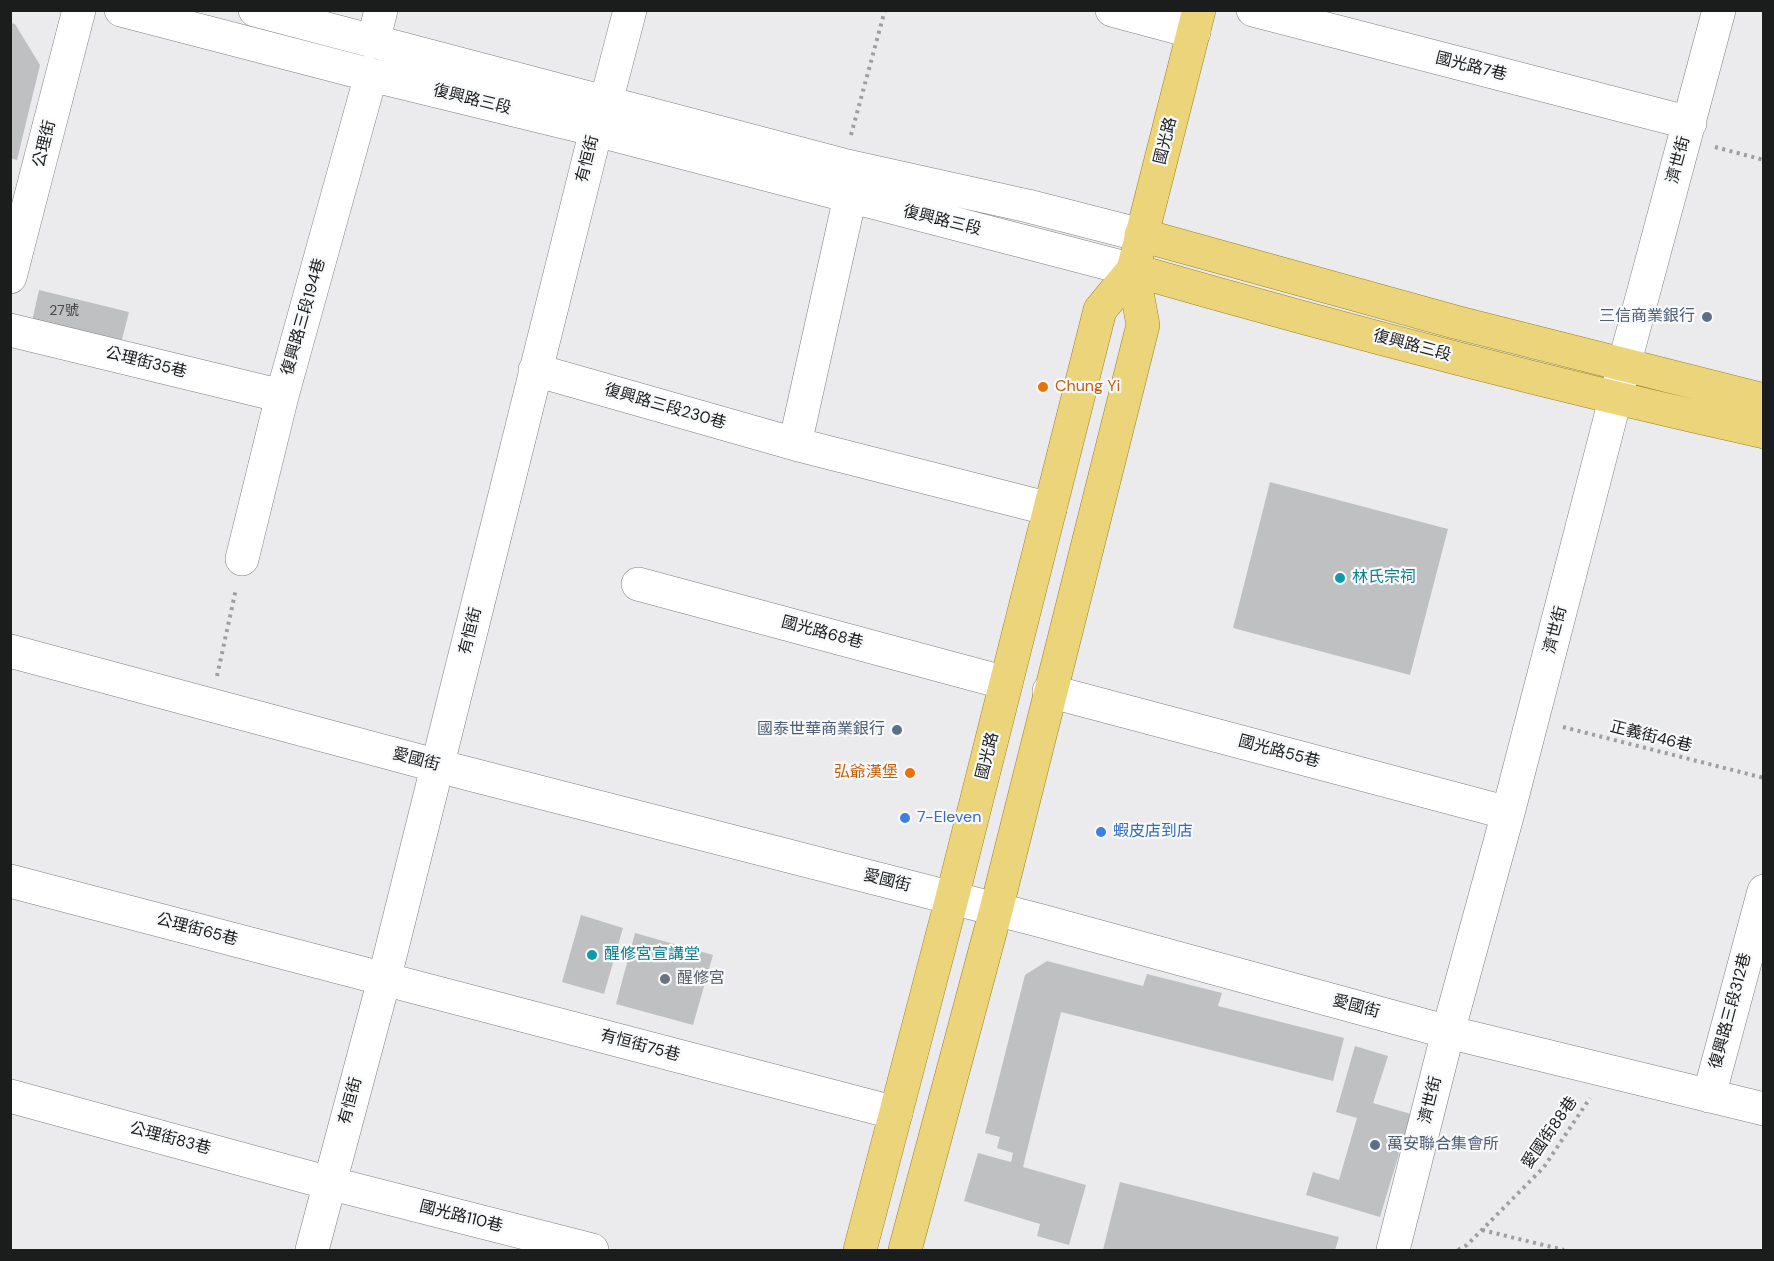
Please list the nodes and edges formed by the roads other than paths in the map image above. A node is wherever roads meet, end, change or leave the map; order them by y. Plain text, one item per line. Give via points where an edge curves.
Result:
1 (79, 10) edge
2 (121, 10) edge
3 (255, 10) edge
4 (381, 10) edge
5 (630, 10) edge
6 (1112, 10) edge
7 (1252, 10) edge
8 (1719, 10) edge
9 (1197, 21) edge
10 (373, 42) junction
11 (371, 75) junction
12 (601, 116) junction
13 (1687, 131) junction
14 (850, 197) junction
15 (1141, 235) junction
16 (1133, 270) junction
17 (10, 278) edge
18 (10, 330) edge
19 (1624, 365) junction
20 (536, 370) junction
21 (282, 396) junction
22 (1616, 399) junction
23 (1764, 400) edge
24 (1764, 432) edge
25 (795, 444) junction
26 (1050, 509) junction
27 (242, 559) road end
28 (638, 584) dead end
29 (10, 651) edge
30 (1006, 683) junction
31 (1049, 691) junction
32 (438, 766) junction
33 (1508, 813) junction
34 (10, 881) edge
35 (1764, 891) edge
36 (952, 898) junction
37 (996, 910) junction
38 (384, 980) junction
39 (1448, 1032) junction
40 (10, 1096) edge
41 (1709, 1096) junction
42 (1764, 1109) edge
43 (896, 1113) junction
44 (329, 1183) junction
45 (312, 1251) edge
46 (592, 1251) edge
47 (860, 1251) edge
48 (905, 1251) edge
49 (1393, 1251) edge

1 - 17 street, 公理街
2 - 11 street, 復興路三段
3 - 10 street, 復興路三段
4 - 10 street
5 - 12 street, 有恒街
6 - 9 street
7 - 13 street, 國光路7巷
8 - 13 street, 濟世街
9 - 15 main road, 國光路
10 - 12 street, 復興路三段
11 - 12 street, 復興路三段
11 - 21 street, 復興路三段194巷
12 - 14 street, 復興路三段
12 - 15 street, 復興路三段 via 843,165
12 - 20 street, 有恒街
13 - 19 street, 濟世街
14 - 16 street, 復興路三段
14 - 25 street
15 - 16 main road, 國光路
15 - 19 main road, 復興路三段
16 - 22 main road, 復興路三段
16 - 26 main road, 國光路 via 1100,310
16 - 31 main road, 國光路 via 1143,325
18 - 21 street, 公理街35巷
19 - 22 street, 濟世街
19 - 23 main road, 復興路三段
20 - 25 street, 復興路三段230巷
20 - 32 street, 有恒街
21 - 27 street, 復興路三段194巷
22 - 24 main road, 復興路三段
22 - 33 street, 濟世街
25 - 26 street, 復興路三段230巷
26 - 30 main road, 國光路
28 - 30 street, 國光路68巷
29 - 32 street, 愛國街
30 - 36 main road, 國光路
31 - 33 street, 國光路55巷
31 - 37 main road, 國光路
32 - 36 street, 愛國街
32 - 38 street, 有恒街
33 - 39 street, 濟世街
34 - 38 street, 公理街65巷
35 - 41 street, 復興路三段312巷
36 - 37 street, 愛國街
36 - 43 main road, 國光路
37 - 39 street, 愛國街
37 - 48 main road, 國光路
38 - 43 street, 有恒街75巷
38 - 44 street, 有恒街
39 - 41 street, 愛國街
39 - 49 street, 濟世街
40 - 44 street, 公理街83巷
41 - 42 street, 愛國街
43 - 47 main road, 國光路
44 - 45 street, 有恒街
44 - 46 street, 國光路110巷

